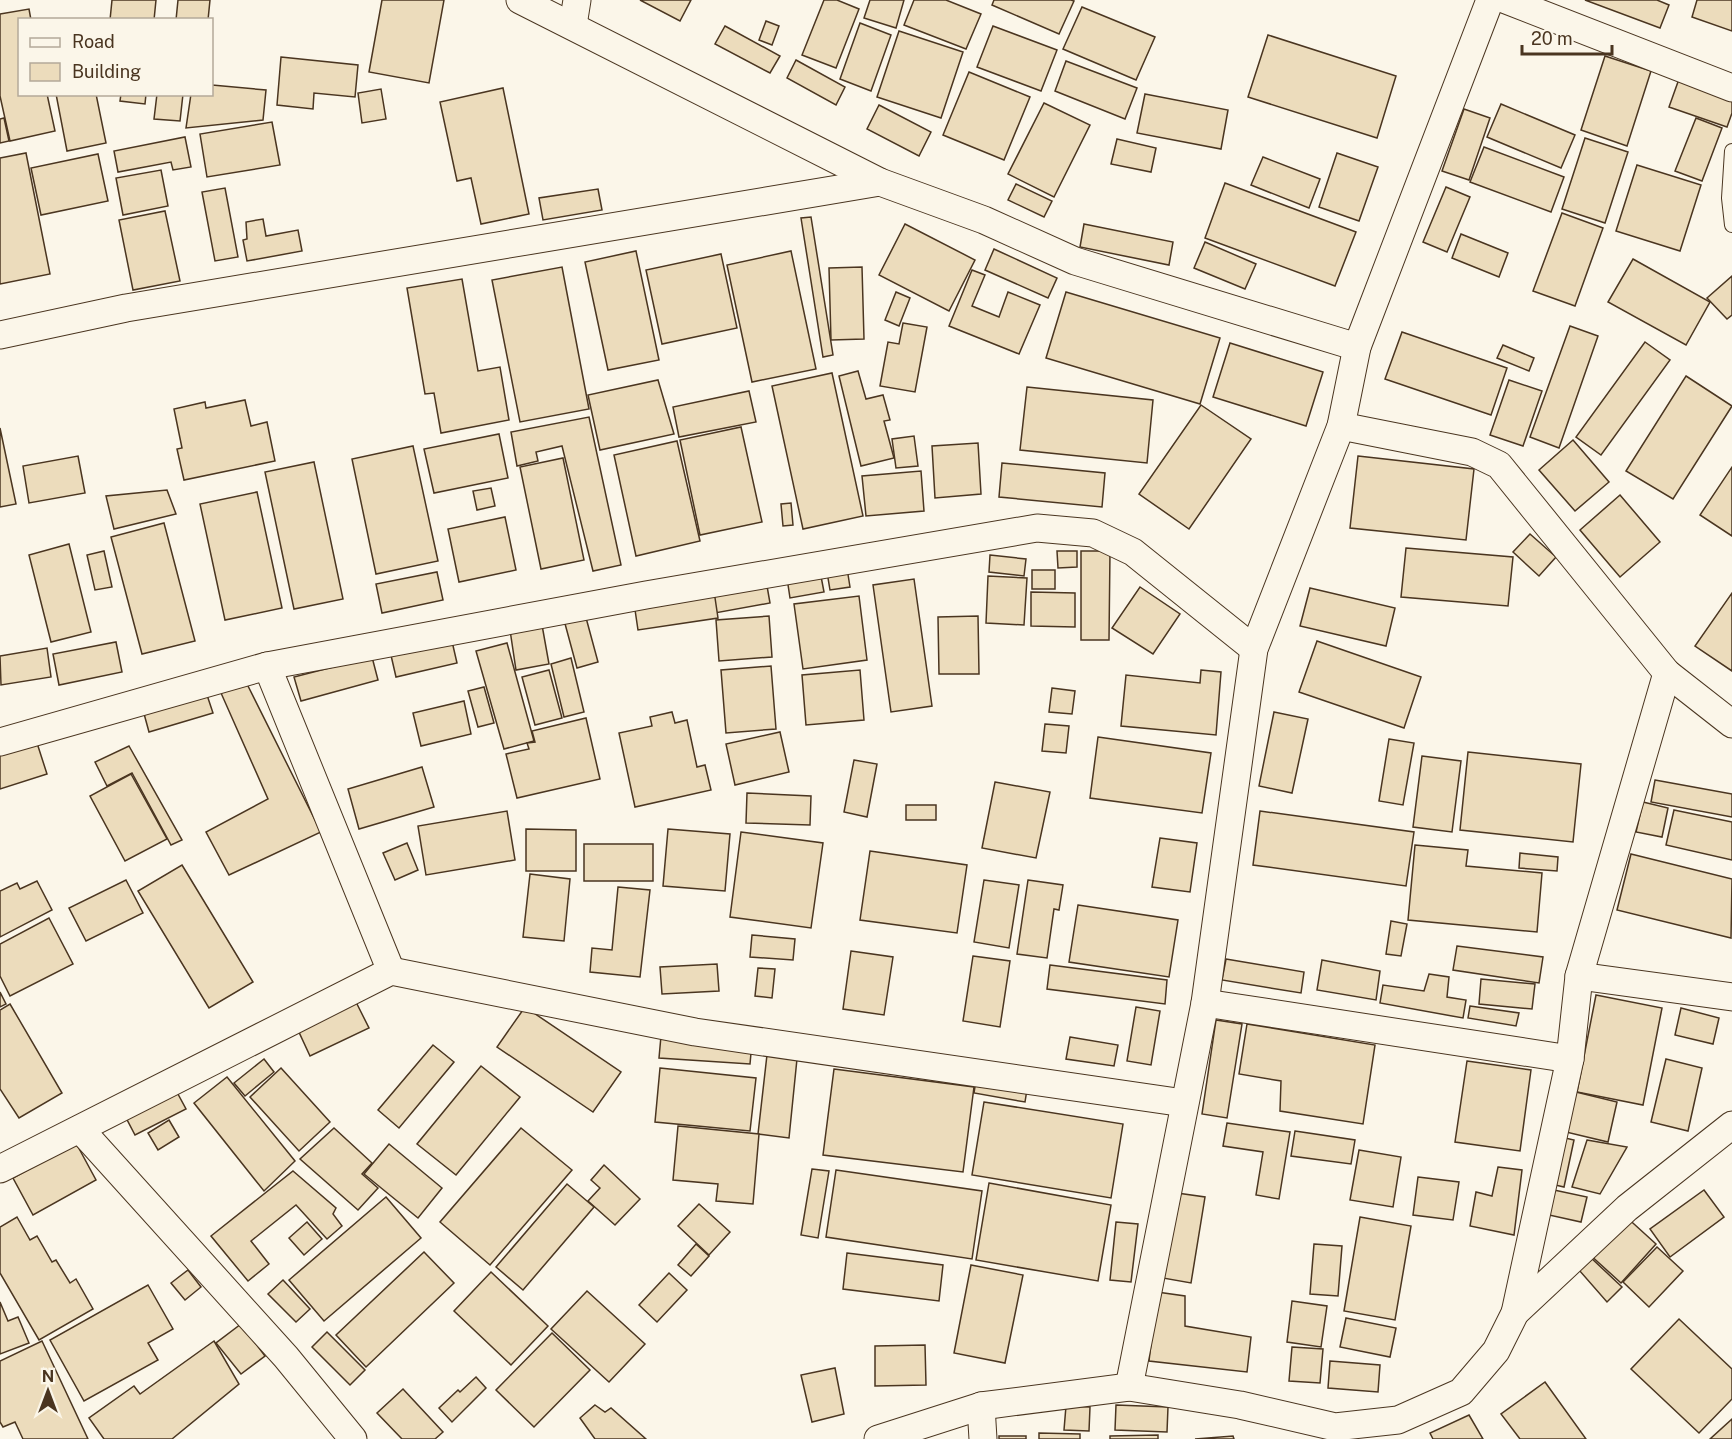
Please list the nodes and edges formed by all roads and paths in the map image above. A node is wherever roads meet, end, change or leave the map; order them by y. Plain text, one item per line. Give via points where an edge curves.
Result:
1 (520, 0) edge
2 (1490, 0) edge
3 (1506, 0) edge
4 (575, 13) edge
5 (1732, 88) edge
6 (1732, 151) edge
7 (880, 182) junction
8 (1732, 225) edge
9 (0, 334) edge
10 (1357, 347) junction
11 (1341, 426) junction
12 (1254, 650) junction
13 (267, 666) junction
14 (1667, 673) junction
15 (1732, 723) edge
16 (0, 742) edge
17 (391, 971) junction
18 (1579, 976) junction
19 (1732, 997) edge
20 (1205, 1003) junction
21 (1570, 1059) junction
22 (1184, 1103) junction
23 (1732, 1125) edge
24 (80, 1129) junction
25 (0, 1169) edge
26 (1515, 1312) junction
27 (1129, 1387) junction
28 (981, 1406) junction
29 (1337, 1433) edge
30 (353, 1439) edge
31 (878, 1439) edge
32 (983, 1439) edge

1 - 4 street
2 - 10 street
3 - 5 street
4 - 7 street
6 - 8 lane
7 - 9 street via 126,308
7 - 10 street via 984,220 1075,261
10 - 11 street
11 - 12 street
11 - 14 street via 1472,452 1499,465
12 - 13 street via 1133,552 1093,532 1037,528 646,595
12 - 20 street
13 - 16 street
13 - 17 street
14 - 15 street
14 - 18 street
17 - 22 street via 695,1032
17 - 24 street
18 - 19 street
18 - 21 street
20 - 21 street
20 - 22 street
21 - 26 street
22 - 27 street
23 - 26 street via 1627,1208
24 - 25 street
24 - 30 street via 286,1357
26 - 29 street via 1496,1351 1461,1392 1398,1420
27 - 28 street
27 - 29 street via 1240,1405
28 - 31 street
28 - 32 street

